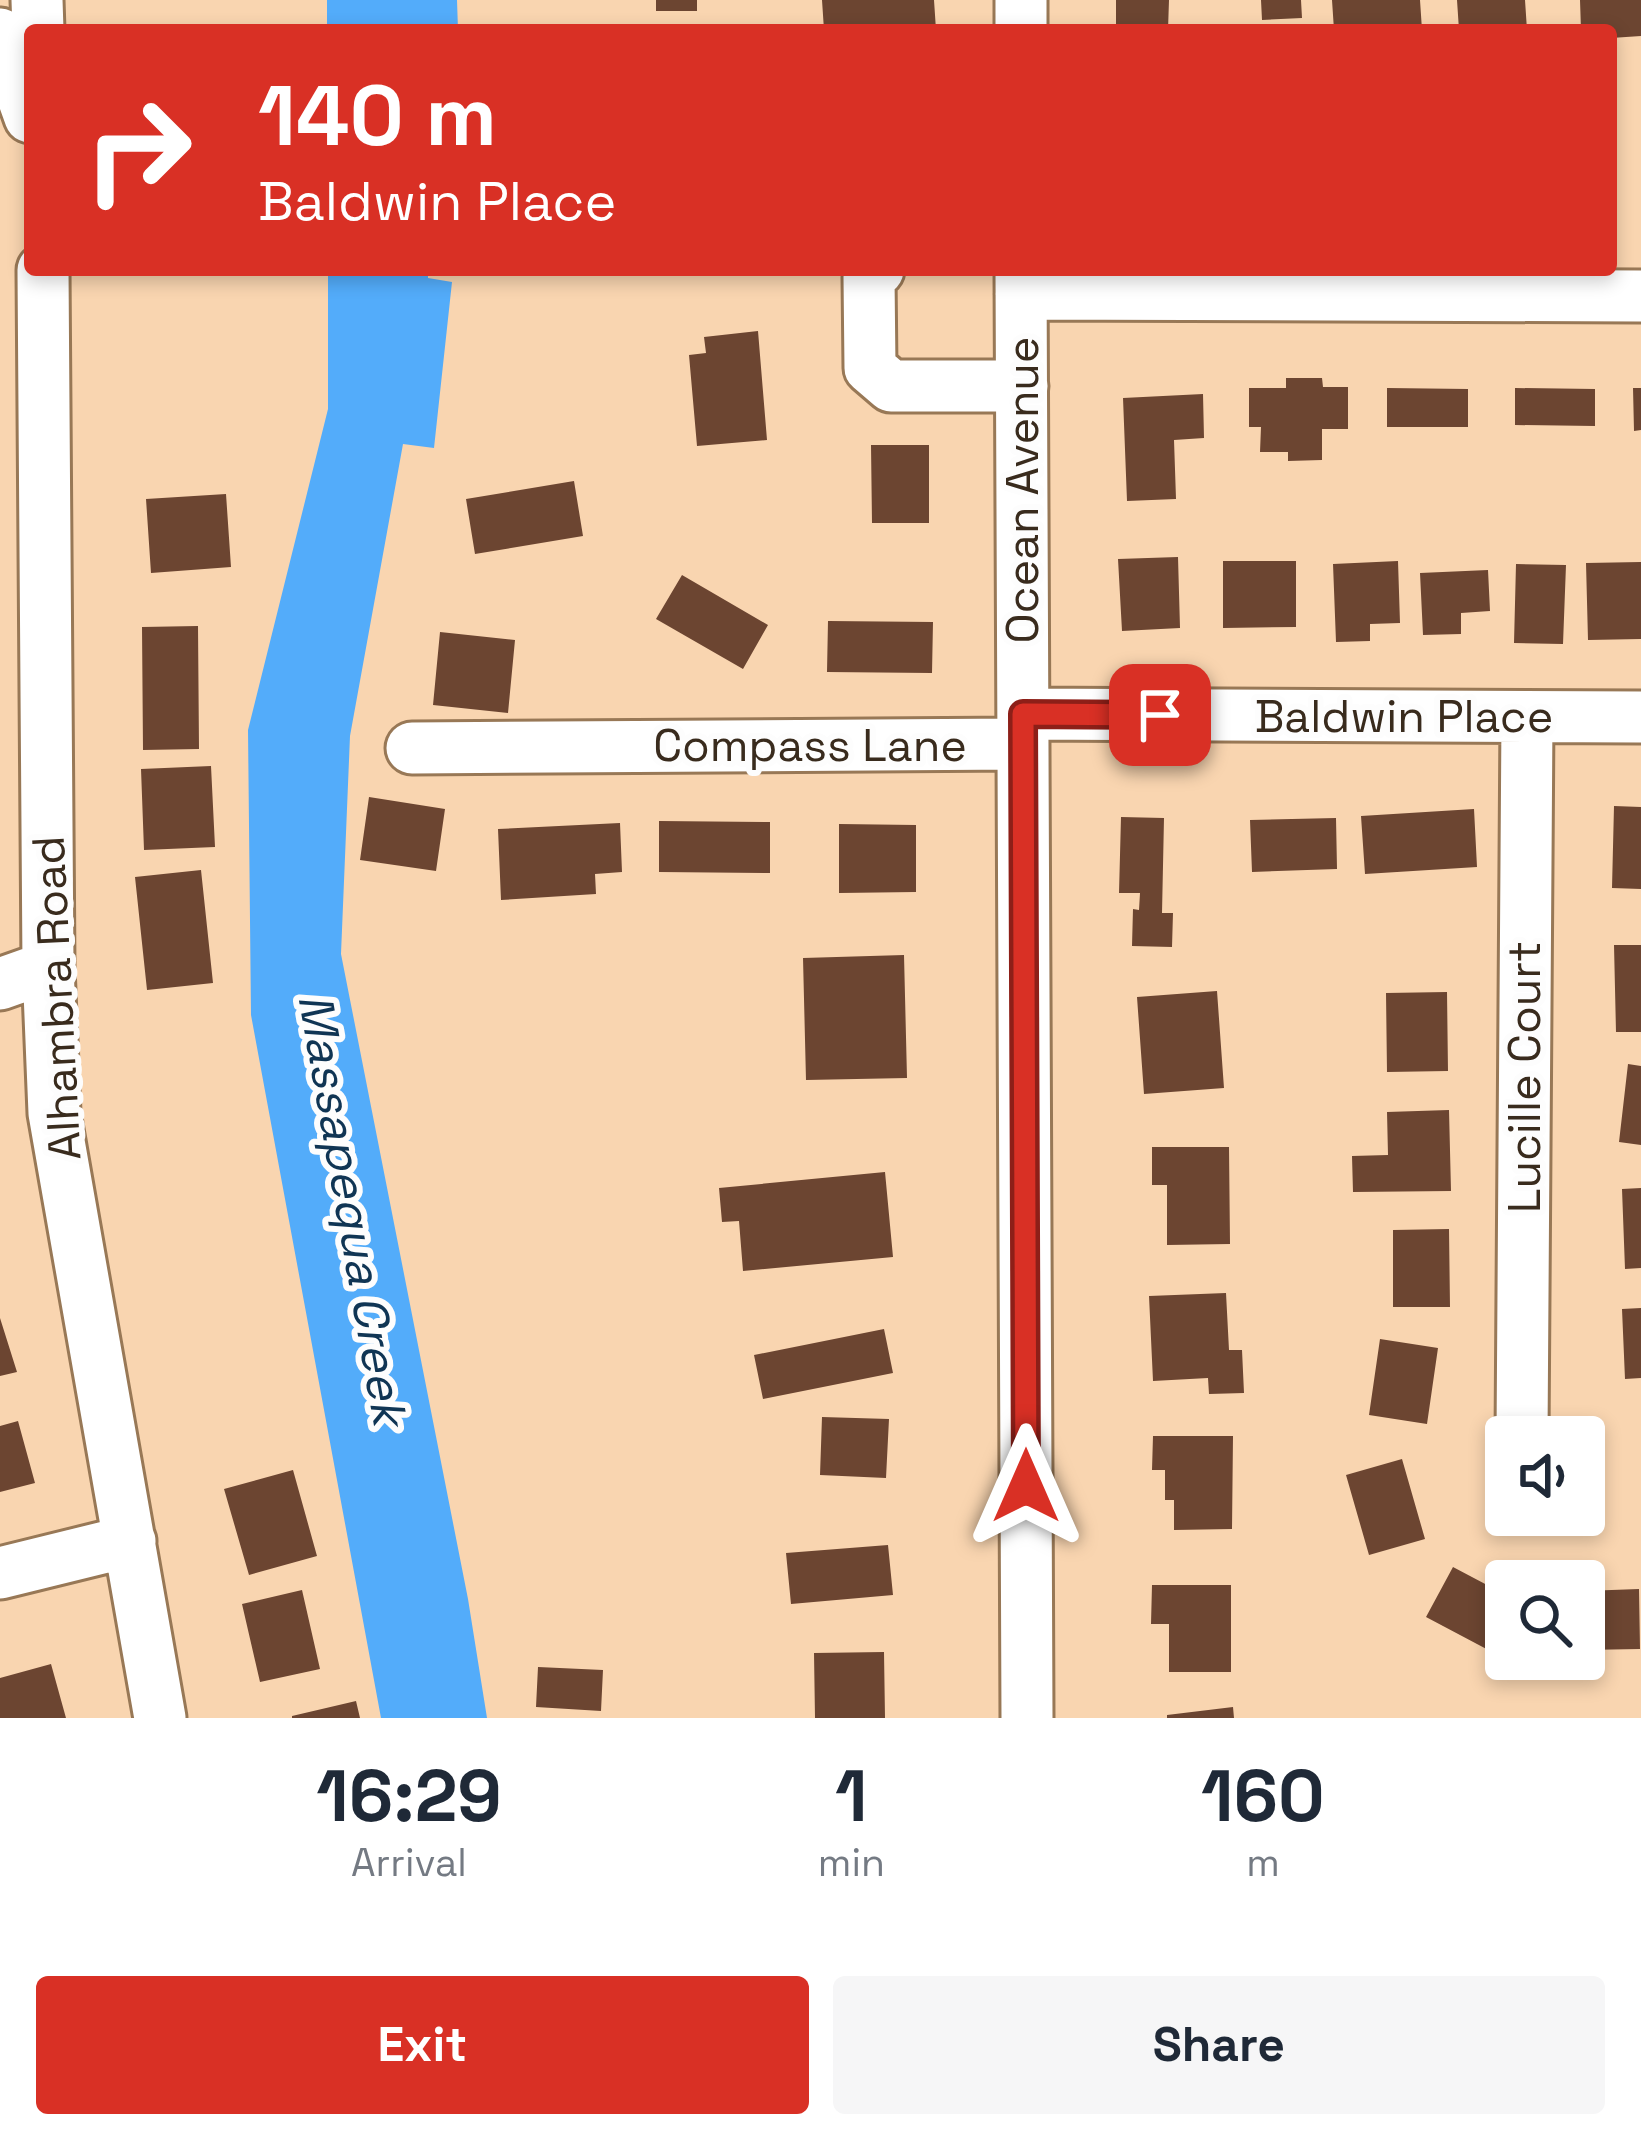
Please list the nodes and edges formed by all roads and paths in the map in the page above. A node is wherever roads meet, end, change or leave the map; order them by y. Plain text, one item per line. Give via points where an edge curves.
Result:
1 (0, 34) edge
2 (24, 100) edge
3 (42, 276) edge
4 (870, 276) edge
5 (1021, 282) edge
6 (1641, 296) edge
7 (1022, 386) junction
8 (22, 437) edge
9 (1527, 717) junction
10 (1641, 717) edge
11 (1023, 729) junction
12 (412, 748) dead end
13 (48, 967) junction
14 (0, 984) edge
15 (1522, 1416) edge
16 (130, 1540) junction
17 (0, 1573) edge
18 (160, 1718) edge
19 (1027, 1718) edge

1 - 2 street
3 - 8 street, Alhambra Road
4 - 7 street via 870,368 891,386
5 - 6 street
5 - 7 street, Ocean Avenue
7 - 11 street, Ocean Avenue
8 - 13 street, Alhambra Road
9 - 10 street, Baldwin Place
9 - 11 street, Baldwin Place
9 - 15 street, Lucille Court
11 - 12 street, Compass Lane
11 - 19 street, Ocean Avenue
13 - 14 street
13 - 16 street, Alhambra Road via 54,1113
16 - 17 street
16 - 18 street, Alhambra Road

